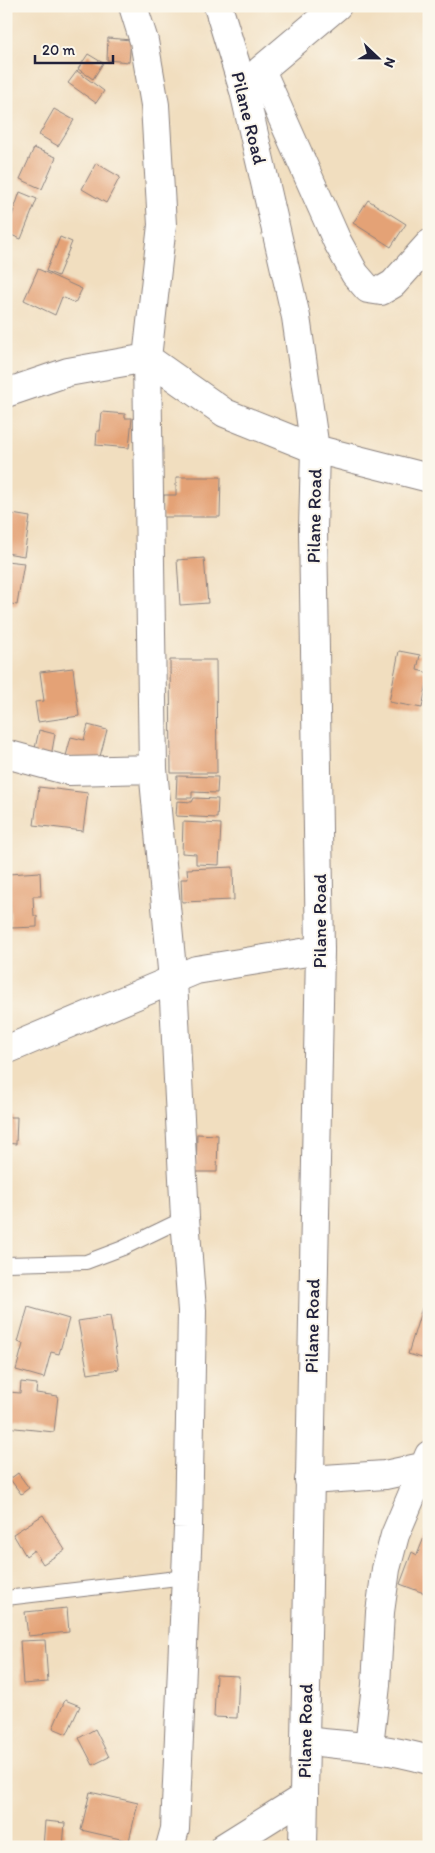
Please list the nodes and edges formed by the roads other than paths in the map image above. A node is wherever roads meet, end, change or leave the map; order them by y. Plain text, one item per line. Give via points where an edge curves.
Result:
1 (133, 6) edge
2 (218, 6) edge
3 (337, 6) edge
4 (261, 70) junction
5 (244, 91) junction
6 (429, 244) edge
7 (148, 358) junction
8 (6, 393) edge
9 (315, 449) junction
10 (429, 478) edge
11 (6, 754) edge
12 (153, 769) junction
13 (320, 950) junction
14 (173, 980) junction
15 (9, 1040) edge
16 (185, 1218) junction
17 (6, 1264) edge
18 (427, 1463) edge
19 (309, 1480) junction
20 (186, 1577) junction
21 (6, 1598) edge
22 (305, 1741) junction
23 (369, 1747) junction
24 (429, 1760) edge
25 (304, 1797) junction
26 (170, 1847) edge
27 (224, 1847) edge
28 (303, 1847) edge

1 - 7 street via 144,41 155,106 162,226
2 - 5 street, Pilane Road
3 - 4 street
4 - 5 street
4 - 6 street via 337,241 368,290 380,291 394,284
5 - 9 street, Pilane Road via 296,318
7 - 8 street via 68,372
7 - 9 street via 225,413
7 - 12 street
9 - 10 street
9 - 13 street, Pilane Road via 313,530
11 - 12 street via 69,771
12 - 14 street
13 - 14 street via 196,970
13 - 19 street, Pilane Road
14 - 15 street
14 - 16 street
16 - 17 lane via 86,1262
16 - 20 street via 192,1311
18 - 19 street via 385,1475
18 - 23 street via 395,1535 386,1569
19 - 22 street, Pilane Road
20 - 21 lane
20 - 26 street via 175,1829
22 - 23 street
22 - 25 street, Pilane Road
23 - 24 street
25 - 27 street
25 - 28 street, Pilane Road

